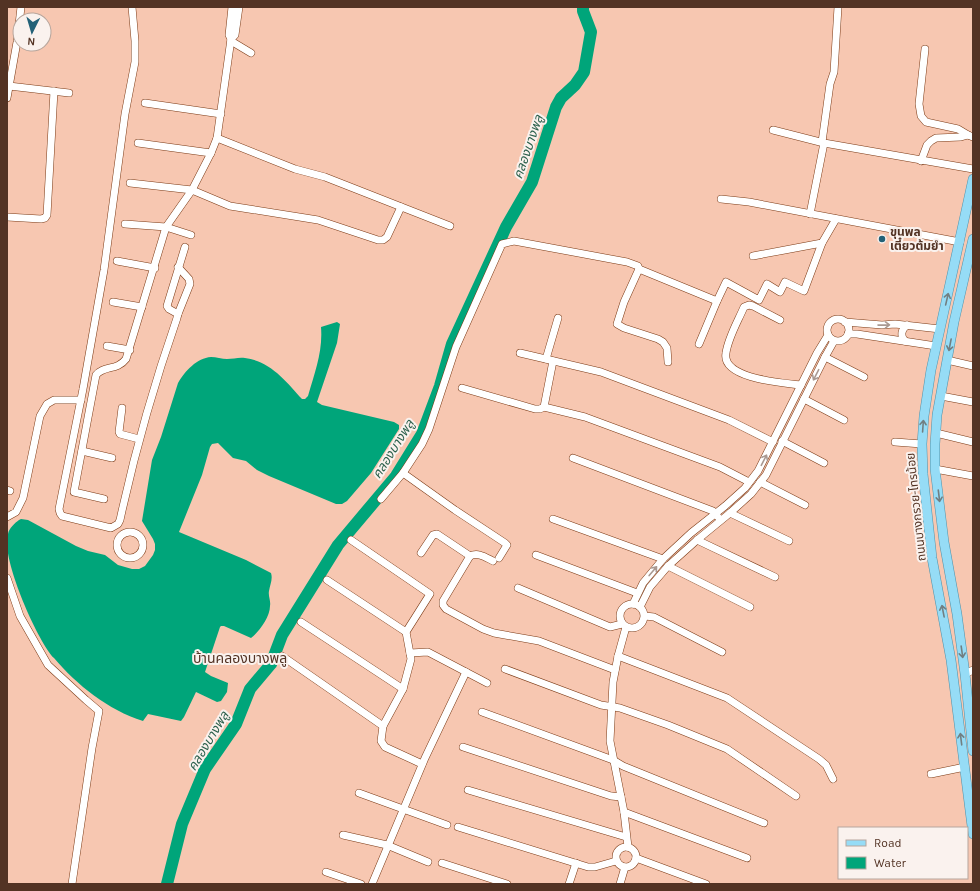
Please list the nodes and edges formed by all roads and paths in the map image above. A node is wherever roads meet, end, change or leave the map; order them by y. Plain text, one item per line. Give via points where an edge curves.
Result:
1 (22, 7) edge
2 (132, 7) edge
3 (232, 7) edge
4 (238, 7) edge
5 (838, 7) edge
6 (231, 40) junction
7 (925, 49) dead end
8 (250, 53) dead end
9 (9, 86) junction
10 (54, 91) junction
11 (69, 93) dead end
12 (7, 98) edge
13 (144, 103) dead end
14 (221, 114) junction
15 (773, 130) dead end
16 (970, 136) edge
17 (217, 138) junction
18 (138, 142) dead end
19 (823, 142) junction
20 (211, 153) junction
21 (921, 160) junction
22 (973, 169) edge
23 (973, 179) edge
24 (130, 183) dead end
25 (192, 190) junction
26 (721, 199) dead end
27 (400, 207) junction
28 (810, 214) junction
29 (7, 217) edge
30 (836, 219) junction
31 (125, 224) dead end
32 (450, 226) dead end
33 (166, 227) junction
34 (191, 235) dead end
35 (973, 239) edge
36 (960, 242) junction
37 (822, 243) junction
38 (185, 247) dead end
39 (753, 256) dead end
40 (117, 260) dead end
41 (178, 267) junction
42 (155, 268) junction
43 (639, 269) junction
44 (717, 301) junction
45 (113, 302) dead end
46 (142, 308) junction
47 (178, 314) junction
48 (558, 318) dead end
49 (780, 320) dead end
50 (845, 322) junction
51 (907, 326) junction
52 (940, 329) junction
53 (848, 334) junction
54 (828, 335) junction
55 (834, 341) junction
56 (905, 341) junction
57 (699, 344) dead end
58 (107, 346) dead end
59 (936, 346) junction
60 (130, 350) junction
61 (520, 353) dead end
62 (825, 357) junction
63 (549, 360) junction
64 (947, 360) junction
65 (668, 362) dead end
66 (973, 366) edge
67 (864, 377) dead end
68 (801, 385) junction
69 (462, 388) dead end
70 (941, 396) junction
71 (804, 399) junction
72 (81, 400) junction
73 (973, 402) edge
74 (544, 407) junction
75 (122, 408) dead end
76 (844, 420) dead end
77 (936, 433) junction
78 (139, 439) junction
79 (782, 441) junction
80 (773, 442) junction
81 (895, 442) dead end
82 (973, 442) edge
83 (922, 444) junction
84 (82, 451) junction
85 (112, 458) dead end
86 (573, 458) dead end
87 (824, 463) dead end
88 (936, 469) junction
89 (403, 473) junction
90 (973, 476) edge
91 (750, 482) junction
92 (760, 482) junction
93 (104, 499) dead end
94 (382, 499) dead end
95 (805, 505) dead end
96 (730, 513) junction
97 (715, 514) junction
98 (7, 518) edge
99 (552, 519) dead end
100 (721, 520) junction
101 (114, 527) junction
102 (122, 536) dead end
103 (351, 540) dead end
104 (697, 540) junction
105 (790, 541) dead end
106 (421, 553) dead end
107 (536, 555) dead end
108 (470, 556) junction
109 (663, 559) junction
110 (668, 566) junction
111 (775, 577) dead end
112 (7, 578) edge
113 (327, 580) dead end
114 (518, 588) dead end
115 (637, 593) junction
116 (633, 604) junction
117 (640, 607) junction
118 (750, 607) dead end
119 (645, 616) junction
120 (301, 622) dead end
121 (624, 626) junction
122 (406, 632) junction
123 (722, 652) dead end
124 (410, 653) junction
125 (282, 656) dead end
126 (618, 656) junction
127 (505, 669) dead end
128 (615, 670) junction
129 (466, 672) junction
130 (969, 672) edge
131 (487, 684) dead end
132 (403, 689) junction
133 (611, 706) junction
134 (482, 712) dead end
135 (383, 726) junction
136 (463, 747) dead end
137 (973, 751) edge
138 (613, 760) junction
139 (422, 764) junction
140 (965, 767) junction
141 (931, 774) dead end
142 (833, 779) dead end
143 (468, 790) dead end
144 (359, 793) dead end
145 (796, 796) dead end
146 (621, 797) junction
147 (403, 809) junction
148 (624, 812) junction
149 (764, 823) dead end
150 (447, 825) dead end
151 (458, 827) dead end
152 (973, 834) edge
153 (343, 835) dead end
154 (626, 837) junction
155 (387, 845) junction
156 (628, 847) junction
157 (636, 858) junction
158 (747, 858) dead end
159 (616, 861) junction
160 (428, 862) dead end
161 (442, 863) dead end
162 (576, 863) junction
163 (624, 868) junction
164 (326, 872) dead end
165 (72, 884) edge
166 (361, 884) edge
167 (372, 884) edge
168 (507, 884) edge
169 (569, 884) edge
170 (620, 884) edge
171 (706, 884) edge

1 - 9 street
2 - 72 street via 134,62 104,270
3 - 6 street via 229,35
4 - 6 street via 235,35
5 - 19 street via 834,72 830,84
6 - 8 street
6 - 14 street
7 - 16 street via 919,104 921,116 926,122 958,129
9 - 10 street
9 - 12 street
10 - 11 street
10 - 29 street via 47,215 41,219
13 - 14 street
14 - 17 street
15 - 19 street
16 - 21 street via 936,138 927,145
17 - 20 street
17 - 27 street
18 - 20 street
19 - 21 street
19 - 28 street
20 - 25 street
21 - 22 street
23 - 36 main road, ถนนบางกรวย-ไทรน้อย
24 - 25 street
25 - 27 street via 230,206 318,220 378,240 387,237
25 - 33 street
26 - 28 street
27 - 32 street
28 - 30 street
30 - 36 street
30 - 37 street
31 - 33 street
33 - 34 street
33 - 42 street
35 -> 64 main road, ถนนบางกรวย-ไทรน้อย
52 -> 36 main road, ถนนบางกรวย-ไทรน้อย
37 - 39 street
37 - 44 street via 804,291 785,282 780,292 767,284 759,300 726,282
38 - 41 street
40 - 42 street
41 - 47 street via 190,284
41 - 47 street via 167,306
42 - 46 street
43 - 44 street
43 - 65 street via 617,324 663,342 667,348
43 - 89 street via 635,264 627,262 514,241 502,244 456,347 429,429
44 - 57 street
45 - 46 street
46 - 60 street
47 - 78 street
48 - 63 street
49 - 68 street via 754,306 744,307 726,354 726,362 743,375
50 -> 51 street
50 - 53 street
50 - 54 street via 833,320 827,327
51 - 52 street
51 - 56 street via 903,328 902,333
52 - 59 main road, ถนนบางกรวย-ไทรน้อย
53 - 55 street via 842,340
53 - 56 street
54 - 55 street
54 - 68 street
55 - 62 street
56 - 59 street
58 - 60 street
83 -> 59 main road, ถนนบางกรวย-ไทรน้อย
60 - 84 street via 122,364 96,375
61 - 63 street
62 - 67 street
62 -> 71 street
63 - 74 street
63 - 80 street via 601,372 729,420
64 - 66 street
64 - 70 main road, ถนนบางกรวย-ไทรน้อย
68 - 80 street
69 - 74 street via 535,409
70 - 73 street
70 - 77 main road, ถนนบางกรวย-ไทรน้อย
71 - 76 street
71 - 79 street
72 - 98 street via 54,400 46,404 40,416 23,498 16,512
72 - 101 street via 60,513 62,516
74 - 91 street via 585,417 720,466
75 - 78 street via 120,434
77 - 82 street
77 - 88 main road, ถนนบางกรวย-ไทรน้อย
78 - 101 street via 120,520
79 - 87 street
79 - 92 street
91 -> 80 street
81 - 83 street
140 -> 83 main road, ถนนบางกรวย-ไทรน้อย via 951,660 932,558
84 - 85 street
84 - 93 street via 74,492
86 - 97 street
88 - 90 street
88 -> 130 main road, ถนนบางกรวย-ไทรน้อย via 944,542
89 - 94 street
89 - 108 street via 506,546 496,560 479,554
91 - 97 street
92 - 95 street
92 - 96 street
96 - 100 street
96 - 105 street
97 - 100 street
97 - 109 street
99 - 109 street
100 - 104 street
101 - 102 street
103 - 122 street via 430,594
104 - 110 street
104 - 111 street
106 - 108 street via 433,535 437,534
107 - 115 street
108 - 128 street via 443,601 446,609 489,631 539,641
115 -> 109 street
110 - 117 street via 650,587
110 - 118 street
112 - 165 street via 20,616 48,665 99,711
113 - 122 street
114 - 121 street via 610,627
115 - 116 street
116 - 117 street
116 - 121 street via 627,604 620,611
117 - 119 street
119 - 121 street via 637,628
119 - 123 street via 654,617
120 - 132 street
121 - 126 street
122 - 124 street
124 - 129 street via 428,652
124 - 132 street via 411,660
125 - 135 street
126 - 128 street
126 - 142 street via 728,698 820,759
127 - 133 street via 601,705
128 - 133 street
129 - 131 street
129 - 139 street
130 - 137 main road, ถนนบางกรวย-ไทรน้อย
132 - 135 street
133 - 138 street via 610,741
133 - 145 street via 728,749
134 - 138 street
135 - 139 street via 381,741 385,747
136 - 146 street via 611,796
138 - 146 street
138 - 149 street via 622,766
139 - 147 street
140 - 141 street
140 - 152 main road, ถนนบางกรวย-ไทรน้อย
143 - 154 street
144 - 147 street
146 - 148 street
147 - 150 street
147 - 155 street
148 - 154 street
148 - 158 street
151 - 162 street
153 - 155 street
154 - 156 street
155 - 160 street
155 - 167 street
156 - 157 street via 634,850
156 - 159 street via 616,852
157 - 163 street via 632,865
157 - 171 street
159 - 162 street via 591,868
159 - 163 street
161 - 168 street
162 - 169 street
163 - 170 street
164 - 166 street

